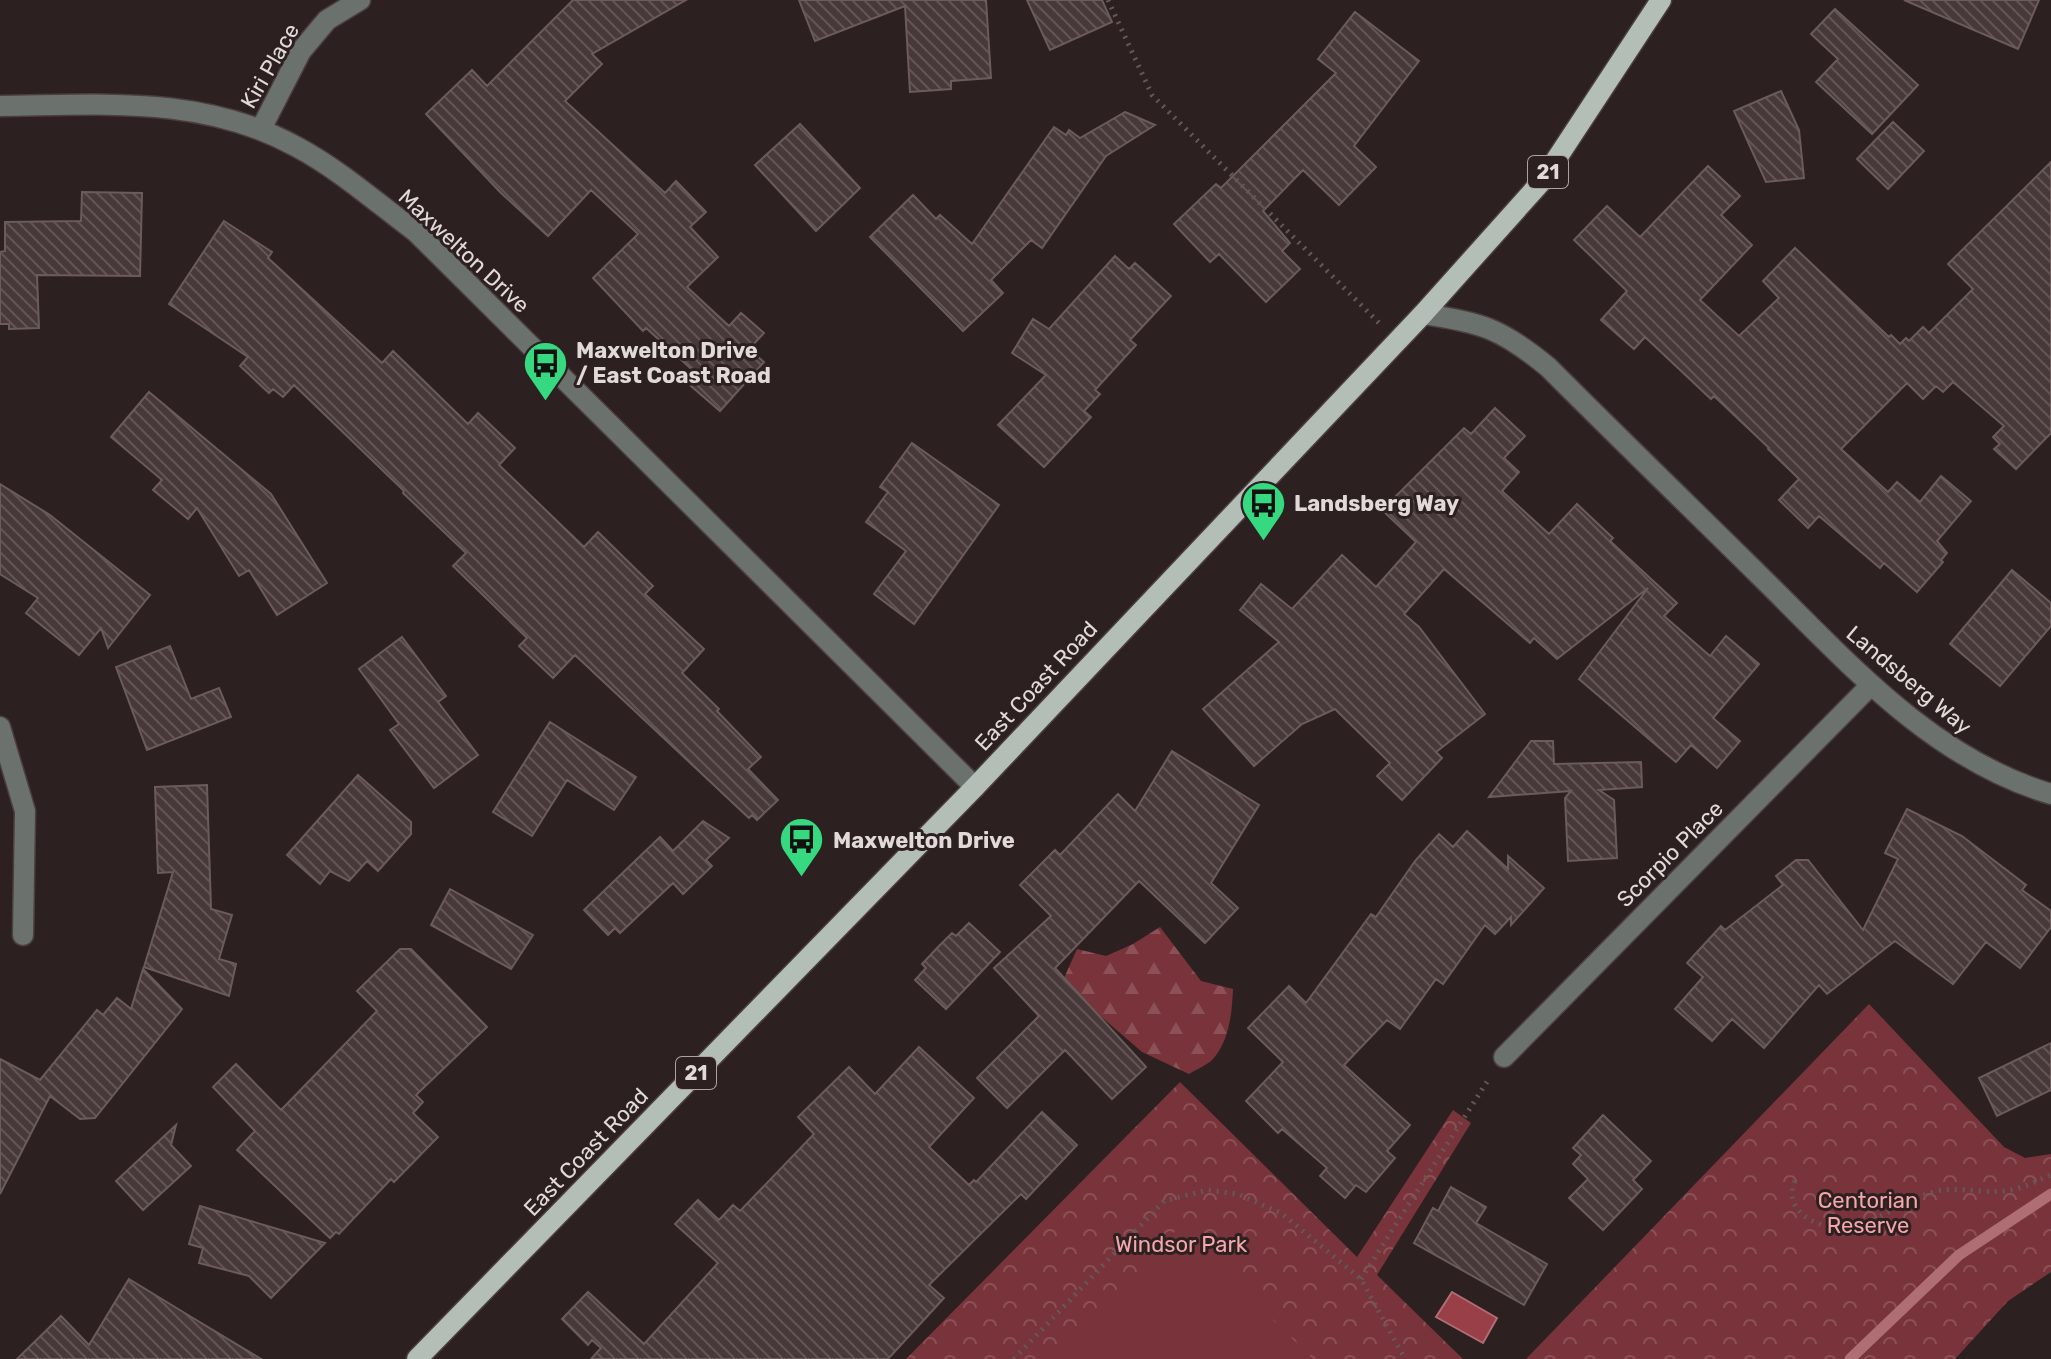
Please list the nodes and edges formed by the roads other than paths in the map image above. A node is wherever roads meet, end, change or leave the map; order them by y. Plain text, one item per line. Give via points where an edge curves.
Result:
1 (360, 0) edge
2 (1658, 4) edge
3 (0, 106) edge
4 (261, 129) junction
5 (1423, 314) junction
6 (1871, 685) junction
7 (0, 727) edge
8 (975, 787) junction
9 (2051, 794) edge
10 (23, 935) dead end
11 (1504, 1057) road end
12 (417, 1359) edge

1 - 4 street, Kiri Place via 327,20 301,51
2 - 5 main road, East Coast Road / 21 via 1542,181
3 - 4 street, Maxwelton Drive via 148,104
4 - 8 street, Maxwelton Drive via 330,167 416,232
5 - 6 street, Landsberg Way via 1481,324 1517,342 1548,367
5 - 8 main road, East Coast Road / 21
6 - 9 street, Landsberg Way via 1936,739 1981,767
6 - 11 street, Scorpio Place
7 - 10 street via 25,811
8 - 12 main road, East Coast Road / 21

